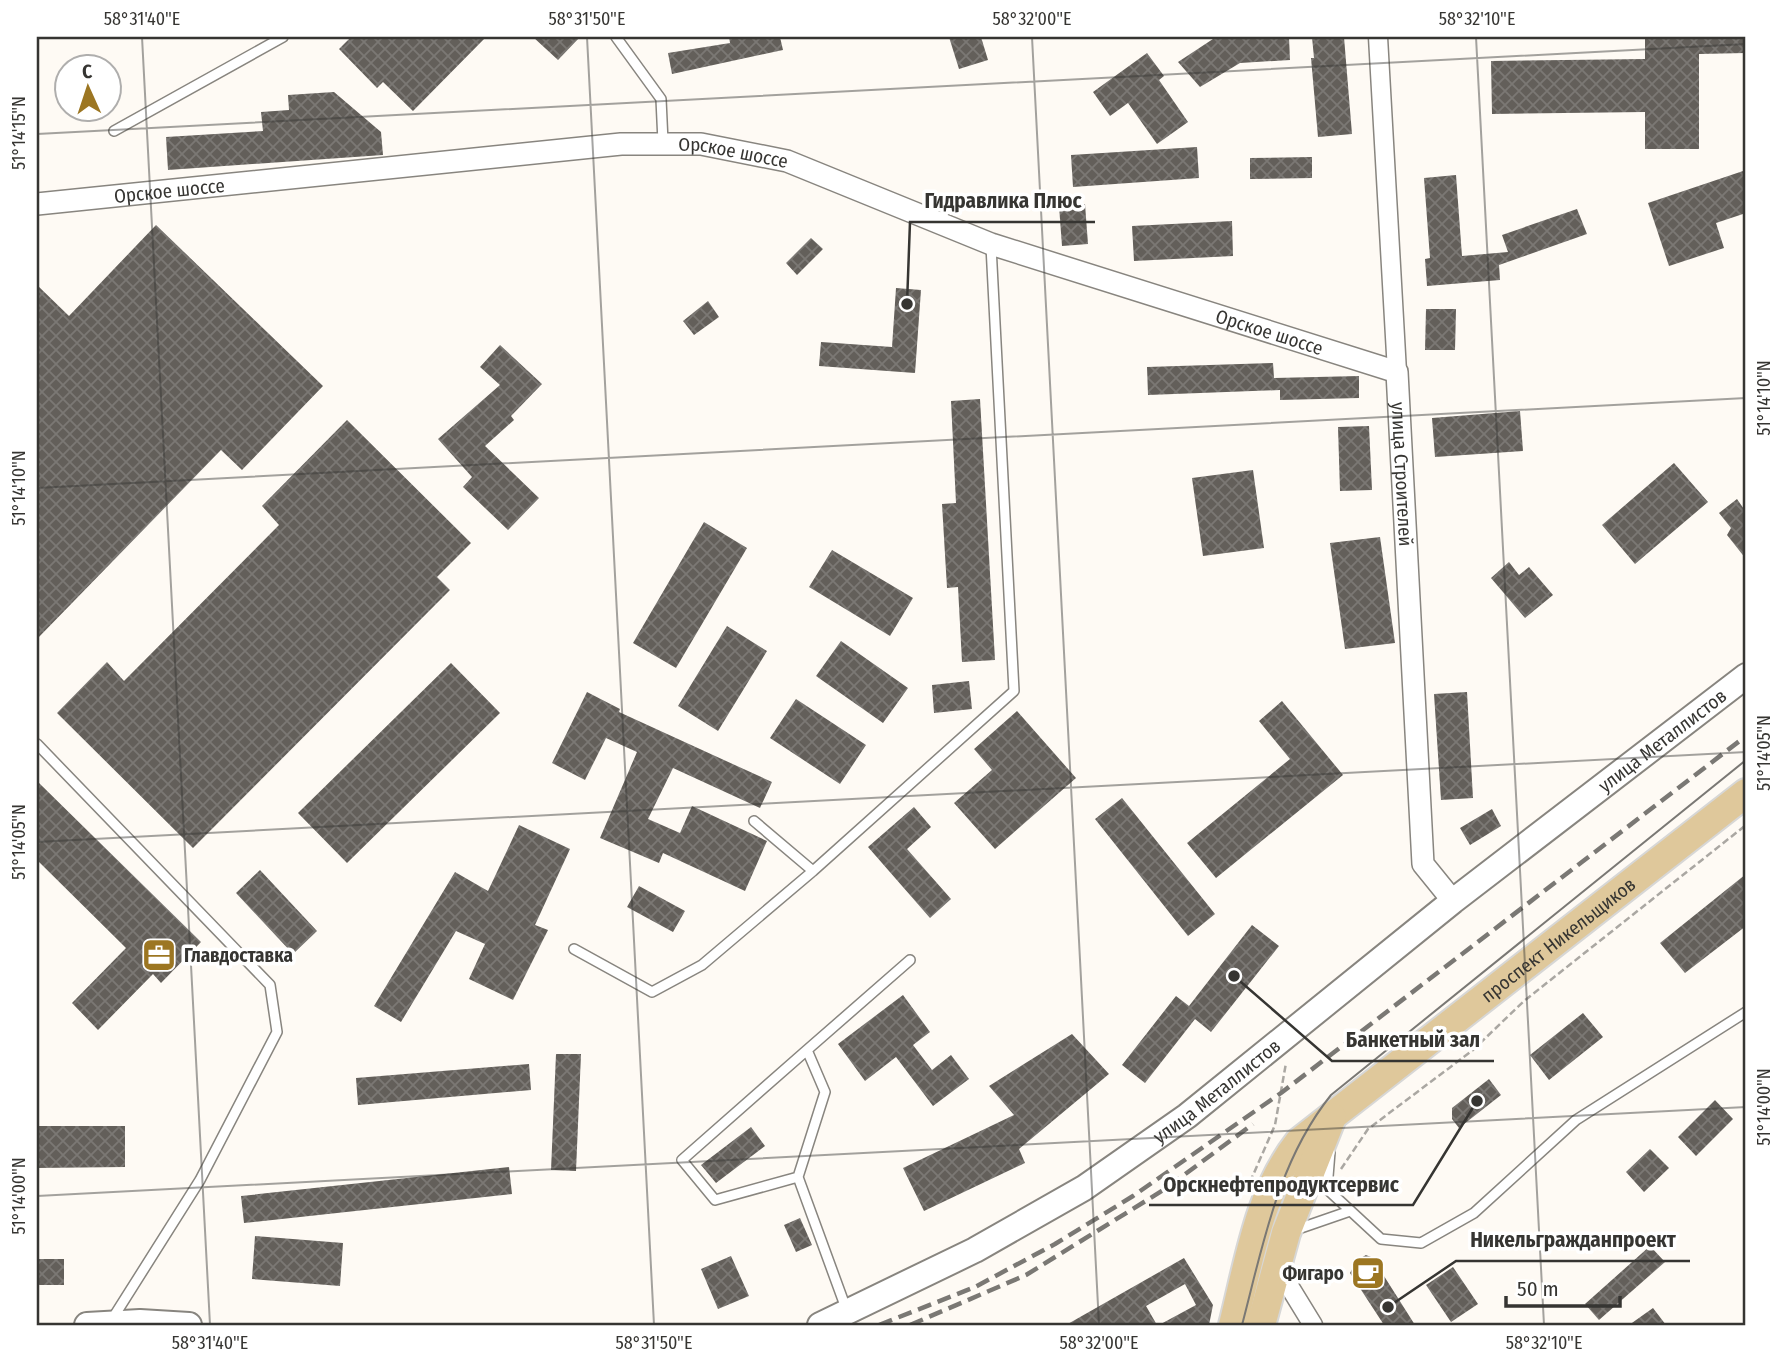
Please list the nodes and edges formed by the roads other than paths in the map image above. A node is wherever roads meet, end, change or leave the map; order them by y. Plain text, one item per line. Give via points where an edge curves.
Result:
1 (283, 37) edge
2 (615, 37) edge
3 (1378, 37) edge
4 (114, 131) dead end
5 (663, 144) junction
6 (37, 204) edge
7 (991, 244) junction
8 (1397, 372) junction
9 (1746, 676) edge
10 (37, 744) edge
11 (1746, 793) edge
12 (754, 821) dead end
13 (813, 871) junction
14 (1453, 901) junction
15 (574, 949) dead end
16 (911, 960) dead end
17 (1746, 1012) edge
18 (807, 1050) junction
19 (1335, 1111) junction
20 (798, 1177) junction
21 (1350, 1211) junction
22 (1258, 1226) junction
23 (1286, 1233) junction
24 (1250, 1256) junction
25 (1278, 1264) junction
26 (848, 1312) junction
27 (1247, 1323) edge
28 (99, 1324) edge
29 (189, 1325) edge
30 (820, 1325) edge
31 (1268, 1325) edge
32 (1313, 1325) edge

1 - 4 lane
2 - 5 lane via 661,99
3 - 8 street, улица Строителей
5 - 6 street, Орское шоссе via 621,144
5 - 7 street, Орское шоссе via 701,144 787,161
7 - 8 street, Орское шоссе
7 - 13 lane via 1014,691
8 - 14 street, улица Строителей via 1423,864
9 - 14 main road, улица Металлистов
10 - 28 lane via 270,985 277,1032 200,1180
11 - 19 main road, проспект Никельщиков
12 - 13 lane
13 - 15 lane via 702,965 652,992
14 - 26 main road, улица Металлистов via 1187,1116 1084,1188 975,1250
16 - 18 lane
17 - 21 lane via 1576,1120 1474,1213 1422,1243 1381,1239
18 - 20 lane via 825,1092
18 - 20 lane via 682,1160 715,1200
19 - 21 lane via 1327,1189
19 - 22 main road via 1299,1142 1284,1162 1266,1196
19 - 23 main road
20 - 26 lane
21 - 23 lane
22 - 23 street
22 - 24 main road
23 - 25 main road
24 - 25 street
24 - 27 main road
25 - 27 main road
25 - 32 street
26 - 30 main road, улица Металлистов
27 - 31 street
28 - 29 main road

